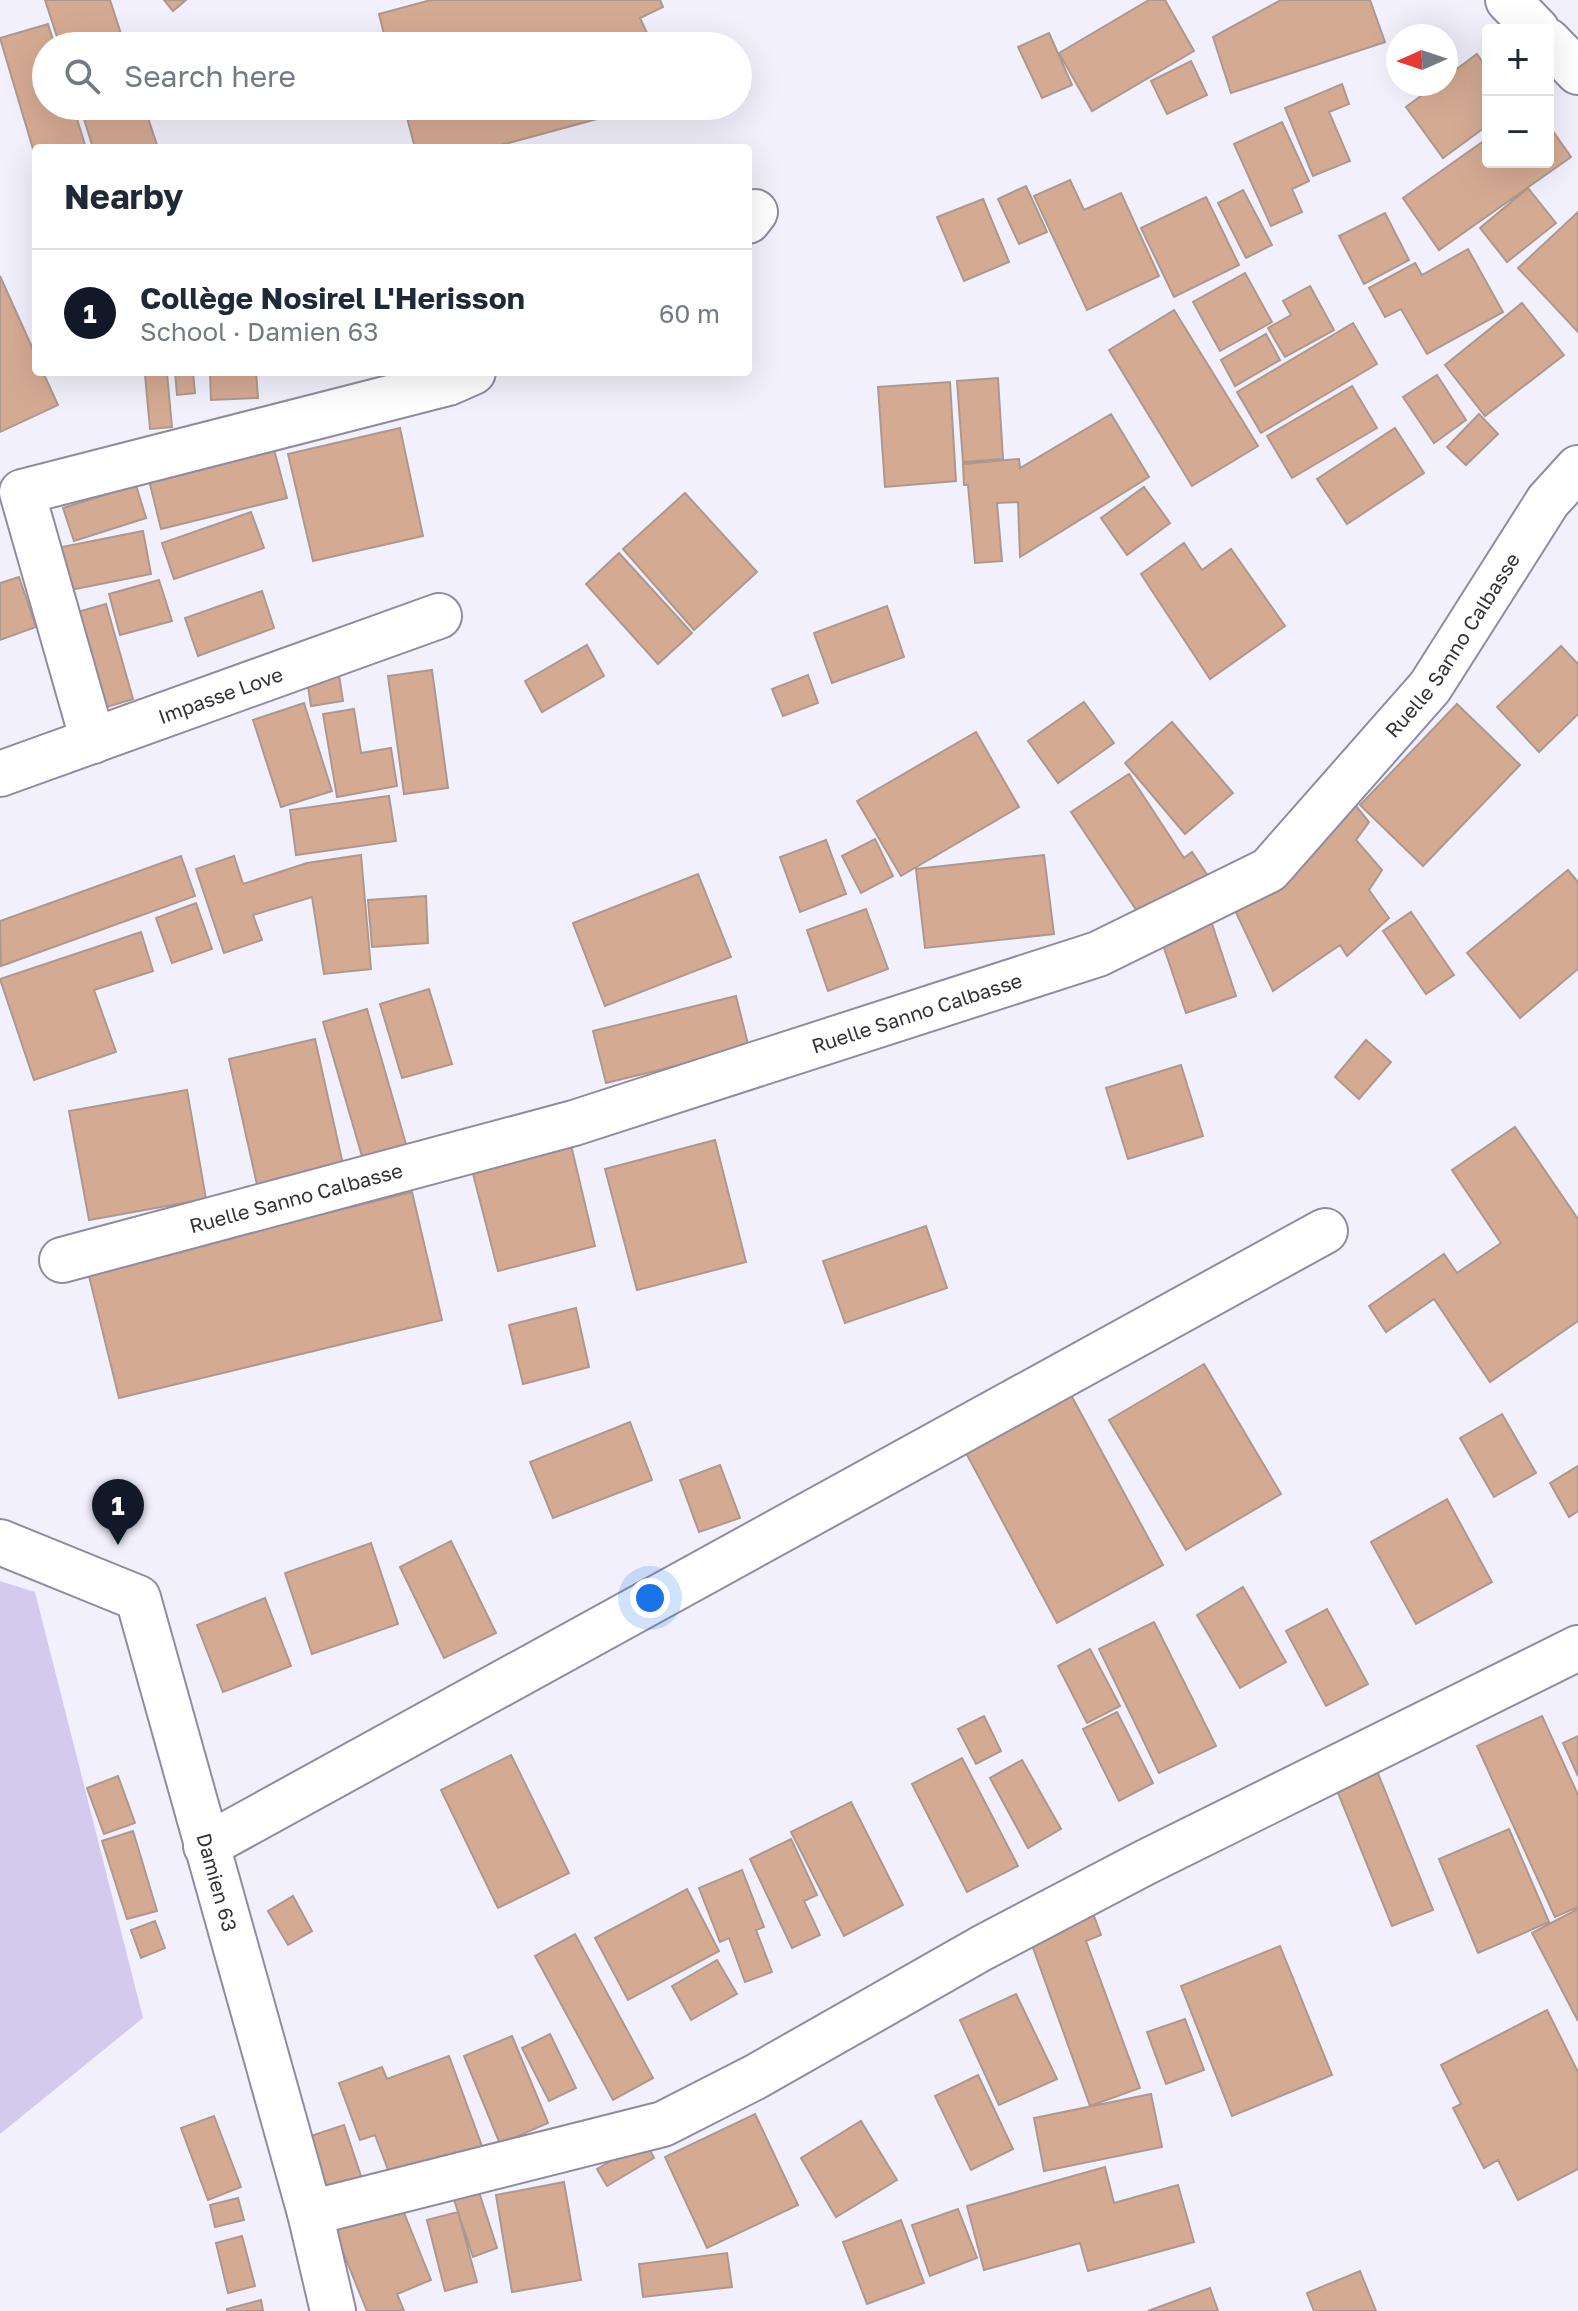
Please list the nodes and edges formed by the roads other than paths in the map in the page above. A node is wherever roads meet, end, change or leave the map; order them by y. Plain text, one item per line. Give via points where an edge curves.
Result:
1 (1508, 0) edge
2 (1531, 24) edge
3 (1554, 47) edge
4 (1578, 72) edge
5 (464, 376) edge
6 (1578, 468) edge
7 (439, 616) dead end
8 (93, 741) junction
9 (0, 774) edge
10 (1325, 1231) dead end
11 (62, 1260) dead end
12 (0, 1542) edge
13 (1578, 1648) edge
14 (206, 1846) junction
15 (310, 2213) junction
16 (333, 2311) edge

1 - 2 street
3 - 4 street
5 - 8 street via 22,492
6 - 11 street, Ruelle Sanno Calbasse via 1548,501 1430,687 1269,870 1098,954 574,1123
7 - 8 street, Impasse Love
8 - 9 street, Impasse Love
10 - 14 street
12 - 14 street, Damien 63 via 138,1598
13 - 15 street via 1118,1877 663,2124
14 - 15 street, Damien 63
15 - 16 street, Damien 63

